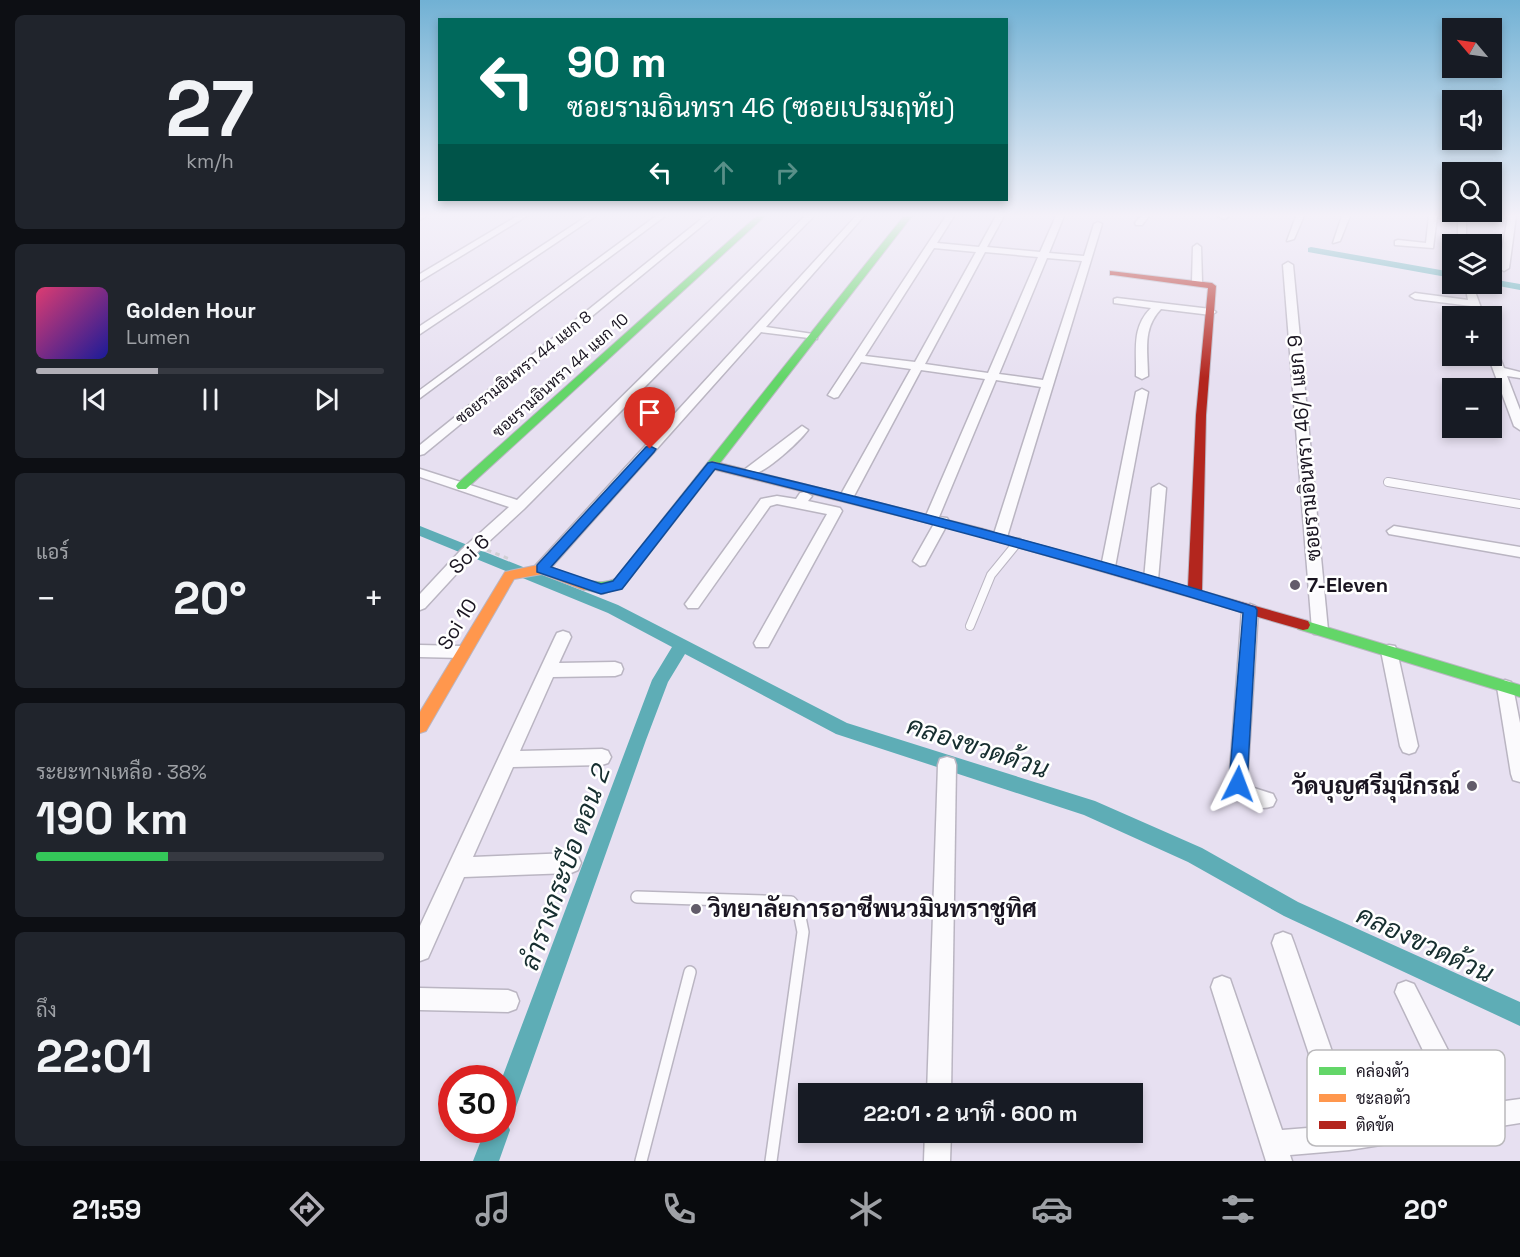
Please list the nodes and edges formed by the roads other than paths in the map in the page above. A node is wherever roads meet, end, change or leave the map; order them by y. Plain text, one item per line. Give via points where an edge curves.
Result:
1 (433, 270) edge
2 (511, 270) edge
3 (589, 270) edge
4 (643, 270) edge
5 (701, 270) edge
6 (756, 270) edge
7 (812, 270) edge
8 (865, 270) edge
9 (915, 270) edge
10 (971, 270) edge
11 (1037, 270) edge
12 (1083, 270) edge
13 (1197, 270) edge
14 (1288, 270) edge
15 (1113, 273) dead end
16 (420, 278) edge
17 (1197, 282) junction
18 (1471, 294) edge
19 (1415, 296) dead end
20 (1117, 301) dead end
21 (1475, 304) joint
22 (1159, 306) junction
23 (1211, 312) junction
24 (759, 329) junction
25 (420, 331) edge
26 (813, 337) junction
27 (859, 358) junction
28 (1498, 366) edge
29 (919, 367) junction
30 (1500, 371) junction
31 (1520, 375) edge
32 (1142, 376) dead end
33 (992, 377) junction
34 (1047, 384) junction
35 (1142, 392) dead end
36 (420, 395) edge
37 (834, 395) dead end
38 (1520, 426) edge
39 (802, 430) dead end
40 (420, 451) edge
41 (712, 465) junction
42 (420, 473) edge
43 (749, 473) junction
44 (1388, 482) dead end
45 (462, 486) junction
46 (809, 488) junction
47 (1159, 488) dead end
48 (847, 496) junction
49 (799, 504) junction
50 (1520, 504) edge
51 (519, 506) junction
52 (937, 519) junction
53 (1394, 531) dead end
54 (1000, 537) junction
55 (1018, 542) junction
56 (1520, 552) edge
57 (920, 561) dead end
58 (1108, 567) junction
59 (539, 569) junction
60 (1151, 580) junction
61 (1195, 594) junction
62 (420, 604) edge
63 (693, 604) dead end
64 (1250, 610) junction
65 (970, 626) dead end
66 (1320, 630) junction
67 (563, 637) dead end
68 (762, 643) dead end
69 (420, 651) edge
70 (1389, 651) junction
71 (462, 652) junction
72 (615, 669) dead end
73 (548, 670) junction
74 (1513, 689) edge
75 (420, 726) edge
76 (1409, 746) dead end
77 (602, 757) dead end
78 (509, 759) junction
79 (947, 765) dead end
80 (1520, 774) edge
81 (1266, 801) dead end
82 (571, 863) dead end
83 (459, 867) junction
84 (637, 897) dead end
85 (1283, 943) dead end
86 (420, 950) edge
87 (690, 972) dead end
88 (1222, 987) dead end
89 (1406, 992) dead end
90 (420, 999) edge
91 (508, 1001) dead end
92 (1319, 1050) edge
93 (1435, 1050) edge
94 (939, 1083) edge
95 (1520, 1111) edge
96 (1505, 1113) edge
97 (938, 1143) edge
98 (1307, 1146) edge
99 (1276, 1152) edge
100 (641, 1161) edge
101 (771, 1161) edge
102 (937, 1161) edge

1 - 16 street
2 - 25 street
3 - 36 street
4 - 40 street, ซอยรามอินทรา 44 แยก 8
5 - 45 street, ซอยรามอินทรา 44 แยก 10
6 - 51 street, Soi 6
7 - 24 street
8 - 26 street
9 - 27 street
10 - 29 street
11 - 33 street
12 - 34 street
13 - 17 street
14 - 66 street, ซอยรามอินทรา 46/1 แยก 9
15 - 17 street
17 - 23 street via 1212,286
18 - 21 street
19 - 21 street
20 - 22 street
22 - 23 street
22 - 32 street via 1145,323 1140,337
23 - 61 street via 1201,415
24 - 26 street
24 - 59 street
26 - 41 street
27 - 29 street
27 - 37 street
28 - 30 street
29 - 33 street
29 - 48 street
30 - 31 street
30 - 38 street
33 - 34 street
33 - 52 street
34 - 54 street
35 - 58 street
39 - 43 street
41 - 43 street
41 - 59 street via 612,588 601,589
42 - 45 street
43 - 46 street
44 - 50 lane
45 - 51 street
46 - 48 street
46 - 49 street
47 - 60 street
48 - 52 street
49 - 63 street via 766,502
49 - 68 street via 835,511
51 - 62 street, Soi 6
52 - 54 street
52 - 57 street
53 - 56 street
54 - 55 street
55 - 58 street
55 - 65 lane via 991,575
58 - 60 street
59 - 71 street, Soi 10 via 510,575
60 - 61 street
61 - 64 street
64 - 66 street
64 - 81 street via 1238,784 1246,794
66 - 70 street
67 - 73 street
69 - 71 street
70 - 74 street
70 - 76 street
71 - 75 street, Soi 10
72 - 73 street
73 - 78 street
74 - 80 street
77 - 78 street
78 - 83 street
79 - 94 street
82 - 83 street
83 - 86 street
84 - 101 lane via 791,902 798,907 802,932
85 - 92 street
87 - 100 lane
88 - 99 street
89 - 93 street
90 - 91 street
95 - 96 street
97 - 102 street
98 - 99 street

